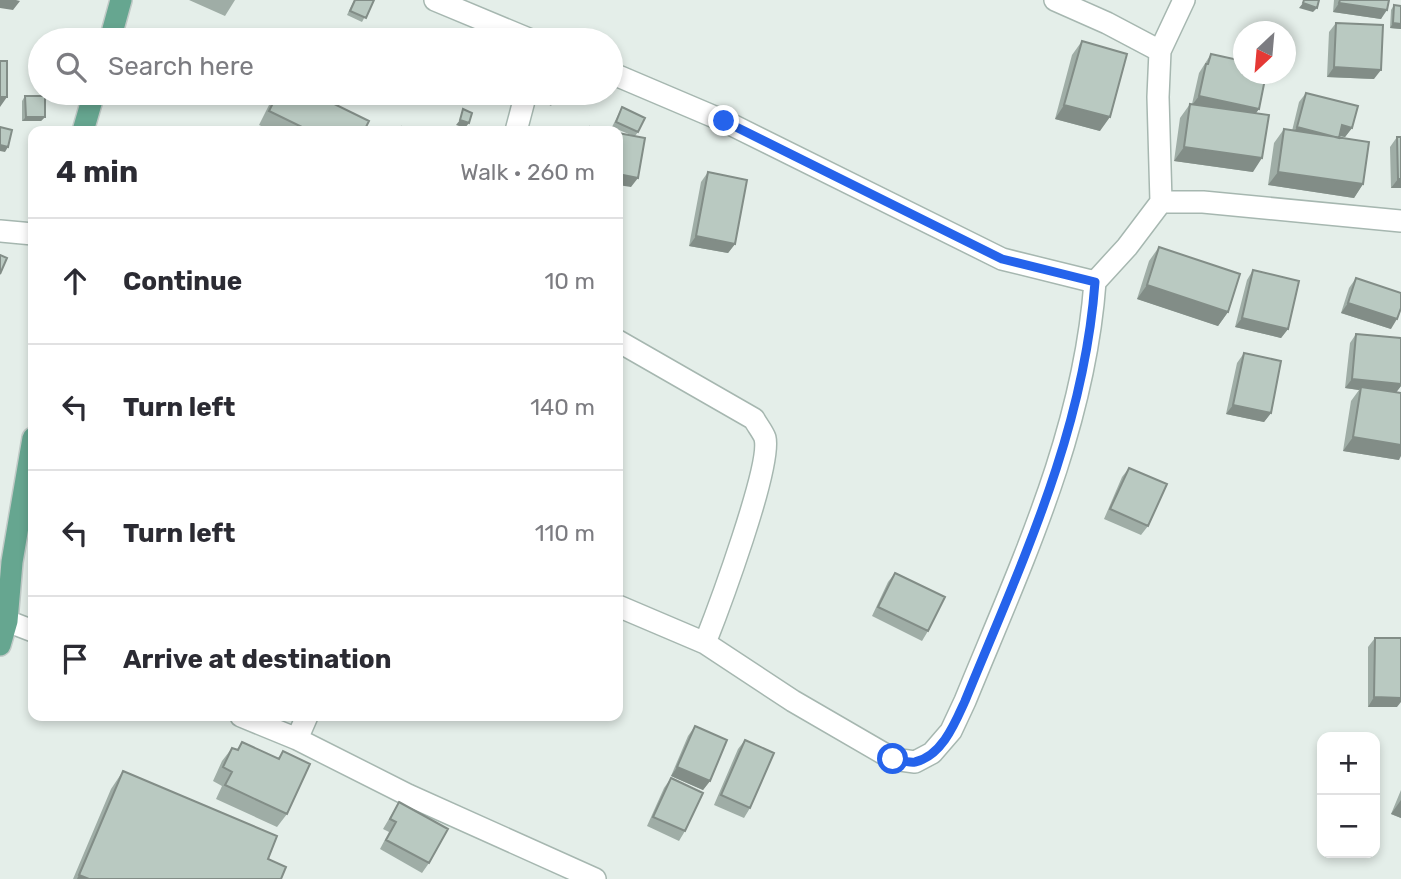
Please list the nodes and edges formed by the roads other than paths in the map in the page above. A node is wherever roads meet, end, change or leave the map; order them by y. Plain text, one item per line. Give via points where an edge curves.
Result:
1 (121, 0) edge
2 (435, 0) edge
3 (1055, 0) edge
4 (1184, 0) edge
5 (113, 28) edge
6 (502, 28) edge
7 (1160, 51) junction
8 (623, 78) edge
9 (91, 105) edge
10 (523, 105) edge
11 (84, 126) edge
12 (517, 126) edge
13 (1161, 202) junction
14 (1401, 221) edge
15 (0, 231) edge
16 (28, 234) edge
17 (1095, 282) junction
18 (623, 344) edge
19 (28, 468) edge
20 (623, 608) edge
21 (7, 621) junction
22 (28, 630) edge
23 (705, 643) junction
24 (0, 645) edge
25 (253, 721) edge
26 (305, 721) edge
27 (297, 739) junction
28 (595, 879) edge

1 - 5 main road
2 - 6 street
3 - 7 street
4 - 7 street
7 - 13 street
8 - 17 street via 724,121 1002,259
9 - 11 main road
10 - 12 street
13 - 14 street
13 - 17 street
15 - 16 street
17 - 23 street via 1084,372 1055,478 965,701 951,731 932,753 915,762 893,759
18 - 23 street via 754,419 765,439 752,505
19 - 21 main road
20 - 23 street
21 - 22 street
21 - 24 main road
25 - 27 street
26 - 27 street
27 - 28 street

